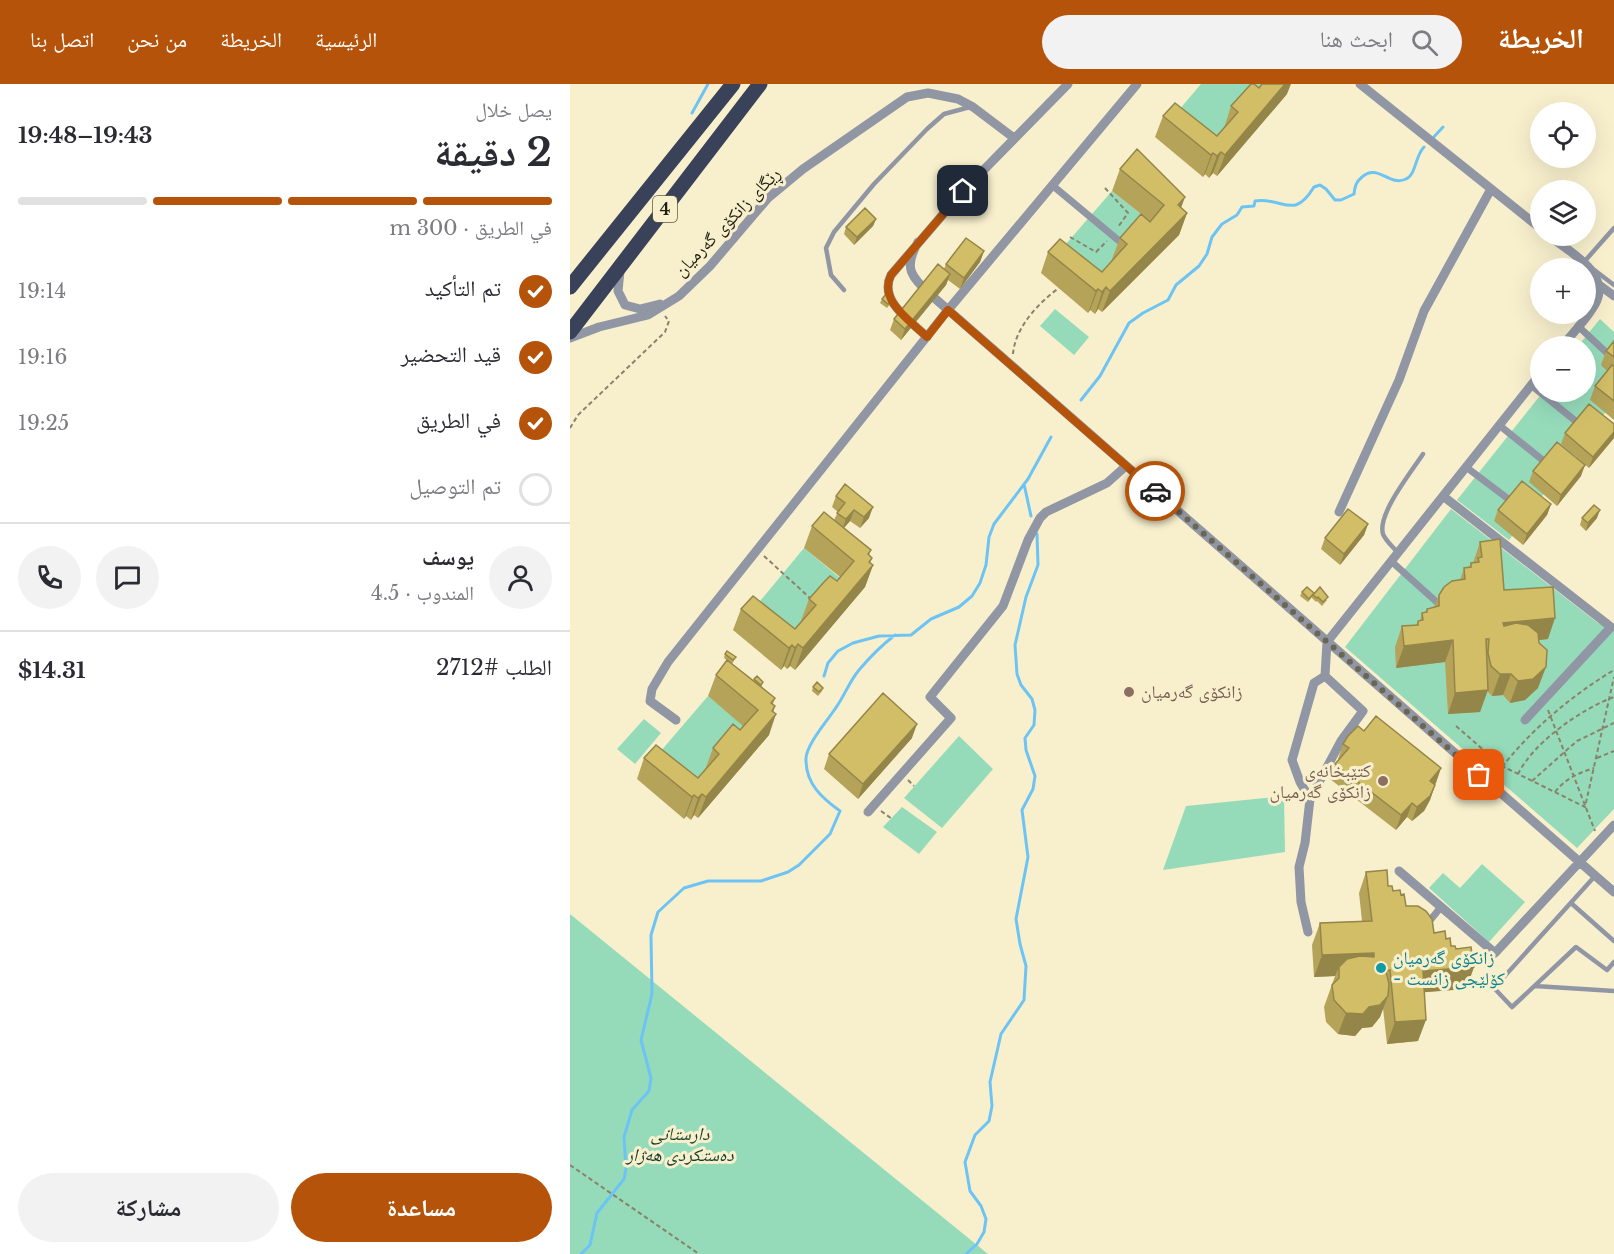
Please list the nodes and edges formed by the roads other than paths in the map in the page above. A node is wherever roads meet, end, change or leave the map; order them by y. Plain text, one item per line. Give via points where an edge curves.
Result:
1 (733, 84) edge
2 (759, 84) edge
3 (1068, 84) edge
4 (1137, 84) edge
5 (1362, 84) edge
6 (973, 107) junction
7 (1014, 138) junction
8 (1052, 185) junction
9 (1491, 189) junction
10 (1530, 220) edge
11 (1530, 220) edge
12 (1614, 228) edge
13 (918, 242) junction
14 (1124, 245) edge
15 (1563, 246) edge
16 (1563, 246) edge
17 (1579, 258) edge
18 (1588, 258) edge
19 (621, 268) junction
20 (1596, 271) edge
21 (1598, 284) junction
22 (1614, 285) edge
23 (570, 287) edge
24 (844, 290) dead end
25 (679, 296) junction
26 (1614, 296) edge
27 (948, 310) junction
28 (1578, 326) junction
29 (570, 332) edge
30 (1570, 336) edge
31 (927, 337) junction
32 (570, 338) edge
33 (1610, 354) edge
34 (1530, 386) edge
35 (1552, 402) edge
36 (1578, 423) edge
37 (1499, 426) junction
38 (1423, 454) dead end
39 (1545, 462) edge
40 (1126, 466) junction
41 (1466, 467) junction
42 (1443, 496) junction
43 (1511, 501) edge
44 (1339, 512) dead end
45 (1398, 552) junction
46 (1391, 561) junction
47 (1440, 605) edge
48 (1327, 642) junction
49 (1324, 676) junction
50 (676, 720) dead end
51 (1525, 720) dead end
52 (1310, 799) junction
53 (871, 809) road end
54 (1614, 825) edge
55 (1580, 863) junction
56 (1399, 871) dead end
57 (1595, 876) junction
58 (1614, 892) edge
59 (1571, 903) junction
60 (1441, 907) junction
61 (1308, 932) dead end
62 (1419, 933) edge
63 (1614, 941) edge
64 (1614, 962) edge
65 (1535, 986) junction
66 (1614, 991) edge

1 - 23 highway, 4
2 - 19 highway, 4
3 - 7 street
4 - 8 street
5 - 9 street
5 - 11 lane
6 - 7 street, ڕێگای زانکۆی گەرمیان
6 - 24 lane via 944,114 927,129 834,232 826,248 831,276
6 - 25 street, ڕێگای زانکۆی گەرمیان via 958,99 928,93 914,94 892,105 768,198
7 - 13 street
8 - 14 street
8 - 27 street
9 - 10 street
9 - 44 street via 1424,311
12 - 18 lane
13 - 27 street via 910,259 910,270 915,280
13 - 31 street via 891,275 887,293 897,309
15 - 17 lane
16 - 21 street via 1588,266
19 - 25 street via 618,291 628,307 640,309
19 - 29 highway, 4
20 - 22 lane
21 - 26 street
21 - 28 street via 1595,305
25 - 32 street via 651,313
27 - 31 street
27 - 40 street
28 - 30 street
28 - 33 street
31 - 50 street via 668,662 650,701
34 - 37 street
35 - 36 street
37 - 39 street
37 - 41 street
38 - 45 lane via 1382,523 1383,535
40 - 48 street
40 - 53 street via 1107,483 1040,518 1004,606 930,697 951,718
41 - 42 street
41 - 43 street
42 - 45 street
42 - 51 street via 1611,627
45 - 46 street
46 - 47 street
46 - 48 street
48 - 49 street
48 - 55 street
49 - 52 street via 1314,683 1292,760
49 - 52 street via 1363,711 1341,741
52 - 61 street via 1299,867
54 - 55 street
55 - 57 street
55 - 60 street via 1494,953
56 - 60 street
57 - 58 street
57 - 59 lane
59 - 63 lane
59 - 65 lane via 1494,988 1512,1007
60 - 62 street
64 - 65 lane via 1607,970 1576,947
65 - 66 lane

